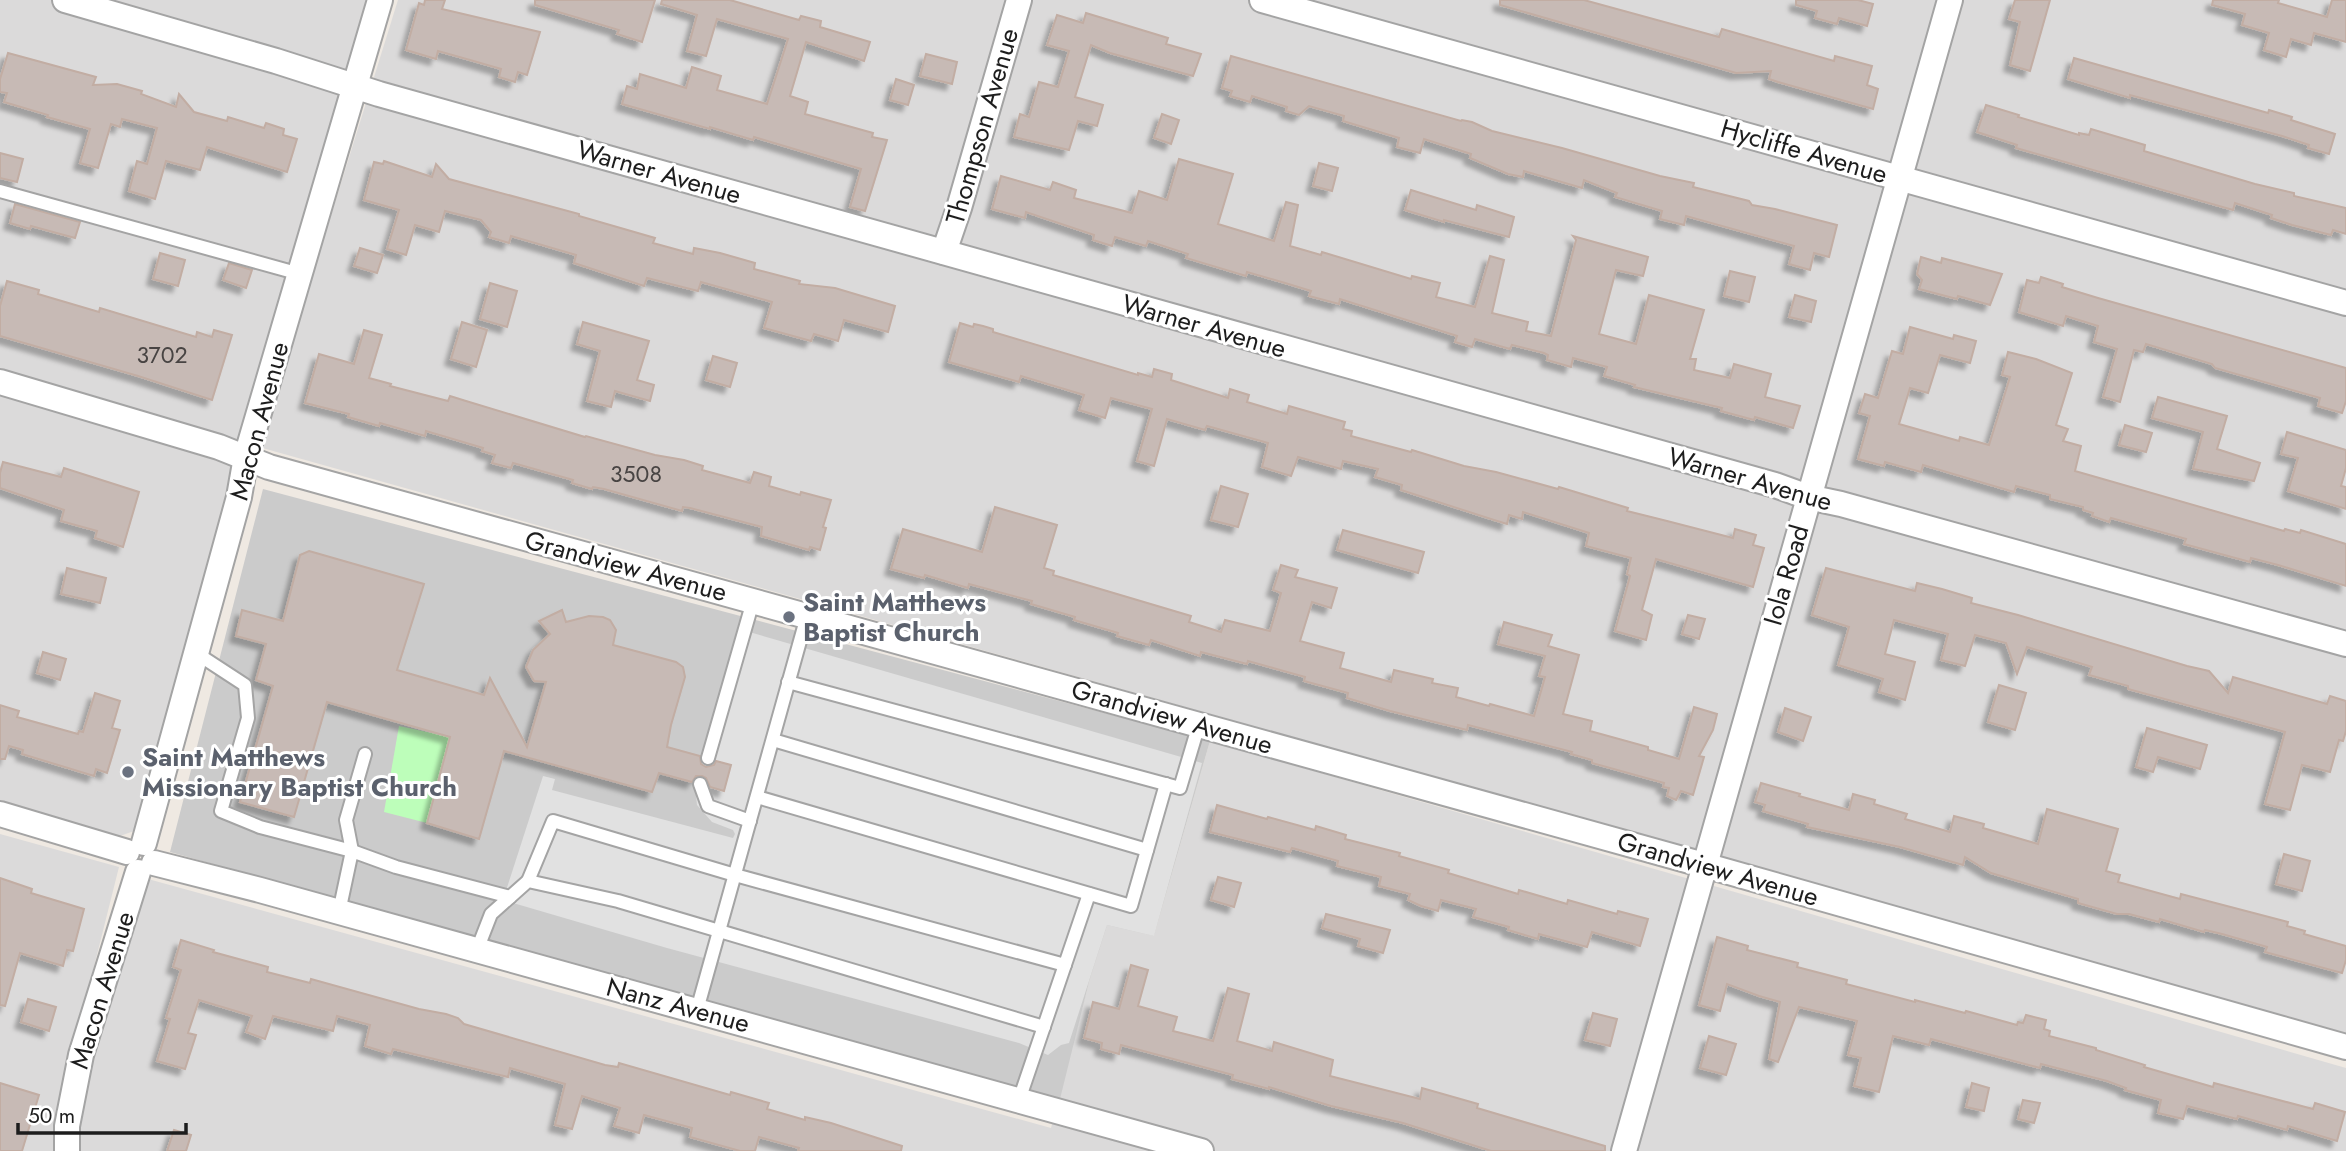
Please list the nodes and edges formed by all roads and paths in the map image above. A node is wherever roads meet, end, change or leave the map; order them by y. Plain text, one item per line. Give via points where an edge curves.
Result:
1 (65, 0) edge
2 (380, 0) edge
3 (1019, 0) edge
4 (1262, 0) edge
5 (1950, 0) edge
6 (355, 86) junction
7 (1899, 177) junction
8 (0, 191) edge
9 (944, 252) junction
10 (300, 274) junction
11 (2346, 303) edge
12 (0, 382) edge
13 (246, 457) junction
14 (1808, 497) junction
15 (753, 601) junction
16 (807, 616) junction
17 (2346, 644) edge
18 (197, 653) junction
19 (788, 682) junction
20 (1199, 724) junction
21 (773, 740) junction
22 (365, 754) dead end
23 (708, 758) dead end
24 (700, 784) dead end
25 (1166, 784) junction
26 (757, 797) junction
27 (0, 814) edge
28 (750, 821) junction
29 (1147, 850) junction
30 (352, 851) junction
31 (141, 857) junction
32 (1704, 865) junction
33 (735, 875) junction
34 (528, 881) junction
35 (1088, 894) junction
36 (510, 897) junction
37 (339, 912) junction
38 (719, 930) junction
39 (477, 950) junction
40 (1065, 965) junction
41 (698, 1010) junction
42 (1044, 1027) junction
43 (2346, 1047) edge
44 (1020, 1100) junction
45 (67, 1151) edge
46 (1201, 1151) edge
47 (1624, 1151) edge

1 - 6 street, Warner Avenue
2 - 6 street, Macon Avenue
3 - 9 street, Thompson Avenue
4 - 7 street, Hycliffe Avenue
5 - 7 street, Iola Road
6 - 9 street, Warner Avenue
6 - 10 street, Macon Avenue
7 - 11 street, Hycliffe Avenue
7 - 14 street, Iola Road
8 - 10 lane
9 - 14 street, Warner Avenue
10 - 13 street, Macon Avenue
12 - 13 street, Grandview Avenue
13 - 15 street, Grandview Avenue
13 - 18 street, Macon Avenue
14 - 17 street, Warner Avenue
14 - 32 street, Iola Road
15 - 16 street, Grandview Avenue
15 - 23 lane
16 - 19 lane
16 - 20 street, Grandview Avenue
18 - 30 lane via 245,685 248,718 221,811 260,827
18 - 31 street, Macon Avenue
19 - 21 lane
19 - 25 lane
20 - 25 lane via 1180,788
20 - 32 street, Grandview Avenue
21 - 26 lane
21 - 29 lane
22 - 30 lane via 346,820
24 - 28 lane via 708,806
25 - 29 lane
26 - 28 lane
26 - 35 lane
27 - 31 street, Nanz Avenue
28 - 33 lane
29 - 35 lane via 1131,906
30 - 36 lane
30 - 37 lane
31 - 37 street, Nanz Avenue
31 - 45 street, Macon Avenue via 81,1055 67,1126
32 - 43 street, Grandview Avenue
32 - 47 street, Iola Road
33 - 34 lane via 553,821
33 - 38 lane
33 - 40 lane
34 - 36 lane
34 - 38 lane
35 - 40 lane
36 - 39 lane via 491,914
37 - 39 street, Nanz Avenue
38 - 41 lane
38 - 42 lane
39 - 41 street, Nanz Avenue
40 - 42 lane
41 - 44 street, Nanz Avenue
42 - 44 lane
44 - 46 street, Nanz Avenue

